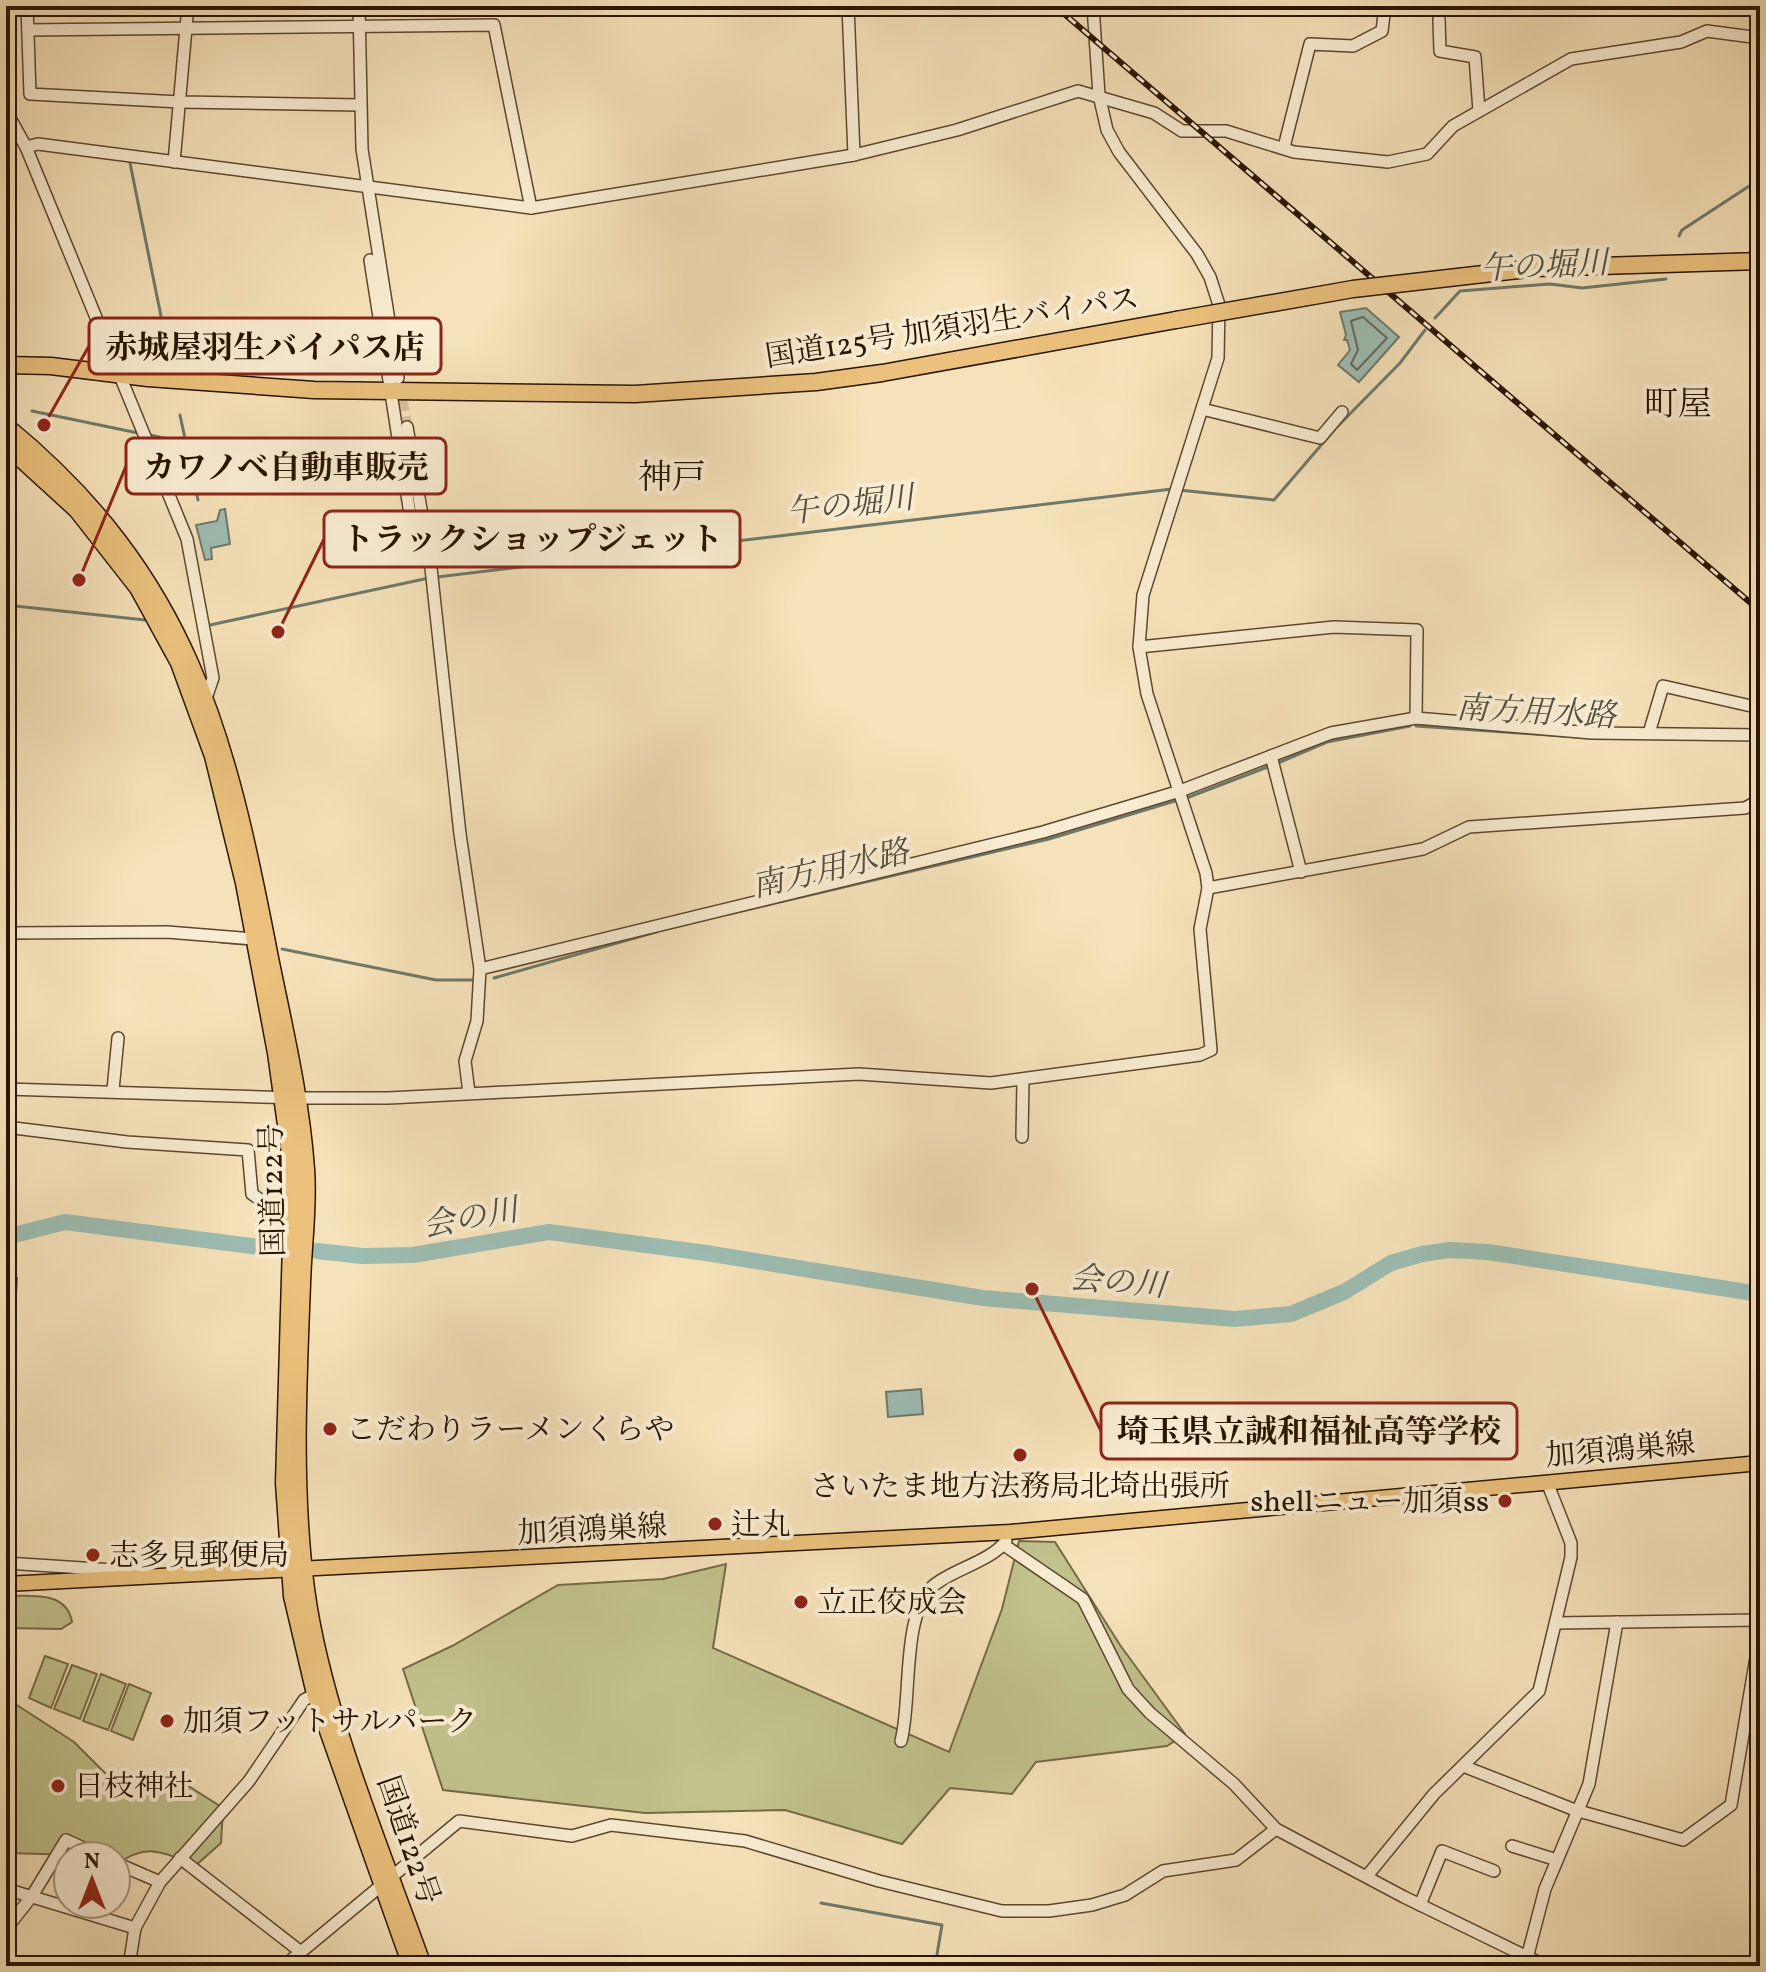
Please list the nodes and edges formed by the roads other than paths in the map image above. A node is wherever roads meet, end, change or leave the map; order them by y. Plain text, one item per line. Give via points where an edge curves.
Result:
1 (27, 6) edge
2 (188, 6) edge
3 (359, 6) edge
4 (848, 6) edge
5 (1093, 6) edge
6 (1385, 6) edge
7 (1439, 19) dead end
8 (360, 26) junction
9 (186, 29) junction
10 (28, 30) junction
11 (1760, 38) edge
12 (1099, 95) junction
13 (180, 102) junction
14 (360, 105) junction
15 (6, 111) edge
16 (1479, 111) junction
17 (26, 147) junction
18 (1284, 147) junction
19 (854, 155) junction
20 (174, 162) junction
21 (367, 186) junction
22 (531, 208) junction
23 (1760, 261) edge
24 (6, 365) edge
25 (121, 374) junction
26 (394, 386) junction
27 (1202, 409) junction
28 (1342, 412) dead end
29 (6, 426) edge
30 (407, 427) tunnel mouth
31 (6, 445) edge
32 (428, 554) junction
33 (1139, 647) junction
34 (202, 704) junction
35 (1760, 708) edge
36 (1416, 718) junction
37 (1649, 733) junction
38 (1760, 735) edge
39 (1271, 756) junction
40 (1180, 791) junction
41 (1760, 800) edge
42 (1301, 872) junction
43 (1208, 888) junction
44 (6, 933) edge
45 (254, 939) junction
46 (480, 969) junction
47 (118, 1038) dead end
48 (1023, 1080) junction
49 (6, 1089) edge
50 (113, 1090) junction
51 (469, 1093) junction
52 (290, 1098) junction
53 (6, 1127) edge
54 (1022, 1137) dead end
55 (290, 1220) junction
56 (1760, 1463) edge
57 (1547, 1482) junction
58 (1760, 1530) edge
59 (1007, 1538) junction
60 (6, 1563) edge
61 (296, 1570) junction
62 (160, 1578) junction
63 (6, 1584) edge
64 (1759, 1620) edge
65 (1617, 1622) junction
66 (1556, 1623) junction
67 (1760, 1634) edge
68 (315, 1694) junction
69 (901, 1741) dead end
70 (1463, 1766) junction
71 (1579, 1811) junction
72 (1276, 1829) junction
73 (1512, 1846) dead end
74 (180, 1858) junction
75 (1557, 1860) junction
76 (52, 1863) edge
77 (132, 1870) edge
78 (1494, 1871) dead end
79 (1367, 1876) junction
80 (387, 1881) junction
81 (160, 1882) junction
82 (6, 1889) edge
83 (32, 1896) junction
84 (1420, 1905) junction
85 (135, 1928) junction
86 (6, 1929) edge
87 (301, 1952) junction
88 (1527, 1958) junction
89 (129, 1966) edge
90 (284, 1966) edge
91 (412, 1966) edge
92 (423, 1966) edge
93 (1546, 1966) edge

1 - 10 street
2 - 9 street
3 - 8 street
4 - 19 street
5 - 12 street
6 - 18 street via 1382,31 1353,46 1310,44
7 - 16 street via 1440,51 1475,57
8 - 9 street
8 - 14 street
8 - 22 street via 494,25
9 - 10 street
9 - 13 street
10 - 13 street via 30,94
11 - 16 street via 1707,31 1681,42 1571,59
12 - 18 street via 1154,113 1182,131 1226,131
12 - 19 street via 1070,92 998,118
12 - 27 street via 1107,130 1119,152 1197,254 1216,292 1220,344
13 - 14 street
13 - 20 street
14 - 21 street
15 - 17 street
16 - 18 street via 1453,126 1427,154 1388,162
17 - 20 street via 38,144
17 - 25 street
19 - 22 street
20 - 21 street
21 - 22 street
21 - 26 street via 374,238 369,250
23 - 26 highway, 国道125号 加須羽生バイパス, bridge via 1536,268 1353,289 816,382 619,394
24 - 25 highway, 国道125号 加須羽生バイパス
25 - 26 highway, 国道125号 加須羽生バイパス via 291,389
25 - 34 street via 187,539 213,678
26 - 32 street via 409,544
27 - 28 street via 1320,438
27 - 33 street via 1143,595
29 - 34 highway, 国道122号 via 90,504 149,581 190,657
30 - 32 street
31 - 34 highway, 国道122号 via 77,510 113,553
32 - 46 street
33 - 36 street via 1334,627 1417,630
33 - 40 street via 1147,694
34 - 45 highway, 国道122号
34 - 52 highway, 国道122号 via 224,752 255,879
35 - 37 street via 1663,686
36 - 37 street
36 - 39 street via 1331,733
37 - 38 street
39 - 40 street
39 - 42 street
40 - 43 street via 1204,859
40 - 46 street via 1043,832
41 - 42 street via 1745,808 1469,827 1423,849
42 - 43 street
43 - 48 street via 1200,929 1211,1050
44 - 45 street via 167,932
45 - 52 highway, 国道122号
46 - 51 street via 477,1021 465,1061
47 - 50 street
48 - 51 street via 991,1083 859,1074
48 - 54 street
49 - 50 street
50 - 52 street
51 - 52 street
52 - 55 highway, 国道122号
52 - 61 highway, 国道122号 via 306,1172
53 - 55 street via 248,1150 252,1194
55 - 61 highway, 国道122号 via 284,1483
56 - 57 main road, 加須鴻巣線
57 - 59 main road, 加須鴻巣線
57 - 66 street via 1571,1543
58 - 64 street
59 - 61 main road, 加須鴻巣線
59 - 69 street via 930,1588 918,1612
59 - 72 street via 1083,1599 1128,1689
60 - 62 street via 135,1571
61 - 62 main road, 加須鴻巣線
61 - 68 highway, 国道122号
61 - 80 highway, 国道122号
62 - 63 main road, 加須鴻巣線
64 - 65 street
65 - 66 street
65 - 71 street via 1589,1784
66 - 70 street via 1539,1691
67 - 71 street via 1731,1805 1683,1840
68 - 74 street via 304,1700 249,1781
68 - 80 highway, 国道122号
70 - 71 street
70 - 79 street
71 - 75 street
72 - 79 street
72 - 80 street via 1236,1860 1163,1871 1125,1895 1049,1911 1002,1911 946,1899 745,1841 611,1825 572,1836 459,1821
73 - 75 street
74 - 81 street
74 - 87 street
75 - 88 street
76 - 83 street
77 - 81 street
78 - 84 street via 1442,1851
79 - 84 street
80 - 87 street
80 - 91 highway, 国道122号
80 - 92 highway, 国道122号
81 - 85 street
82 - 83 street
83 - 85 street
83 - 86 street
84 - 88 street
85 - 89 street
87 - 90 street
88 - 93 street

